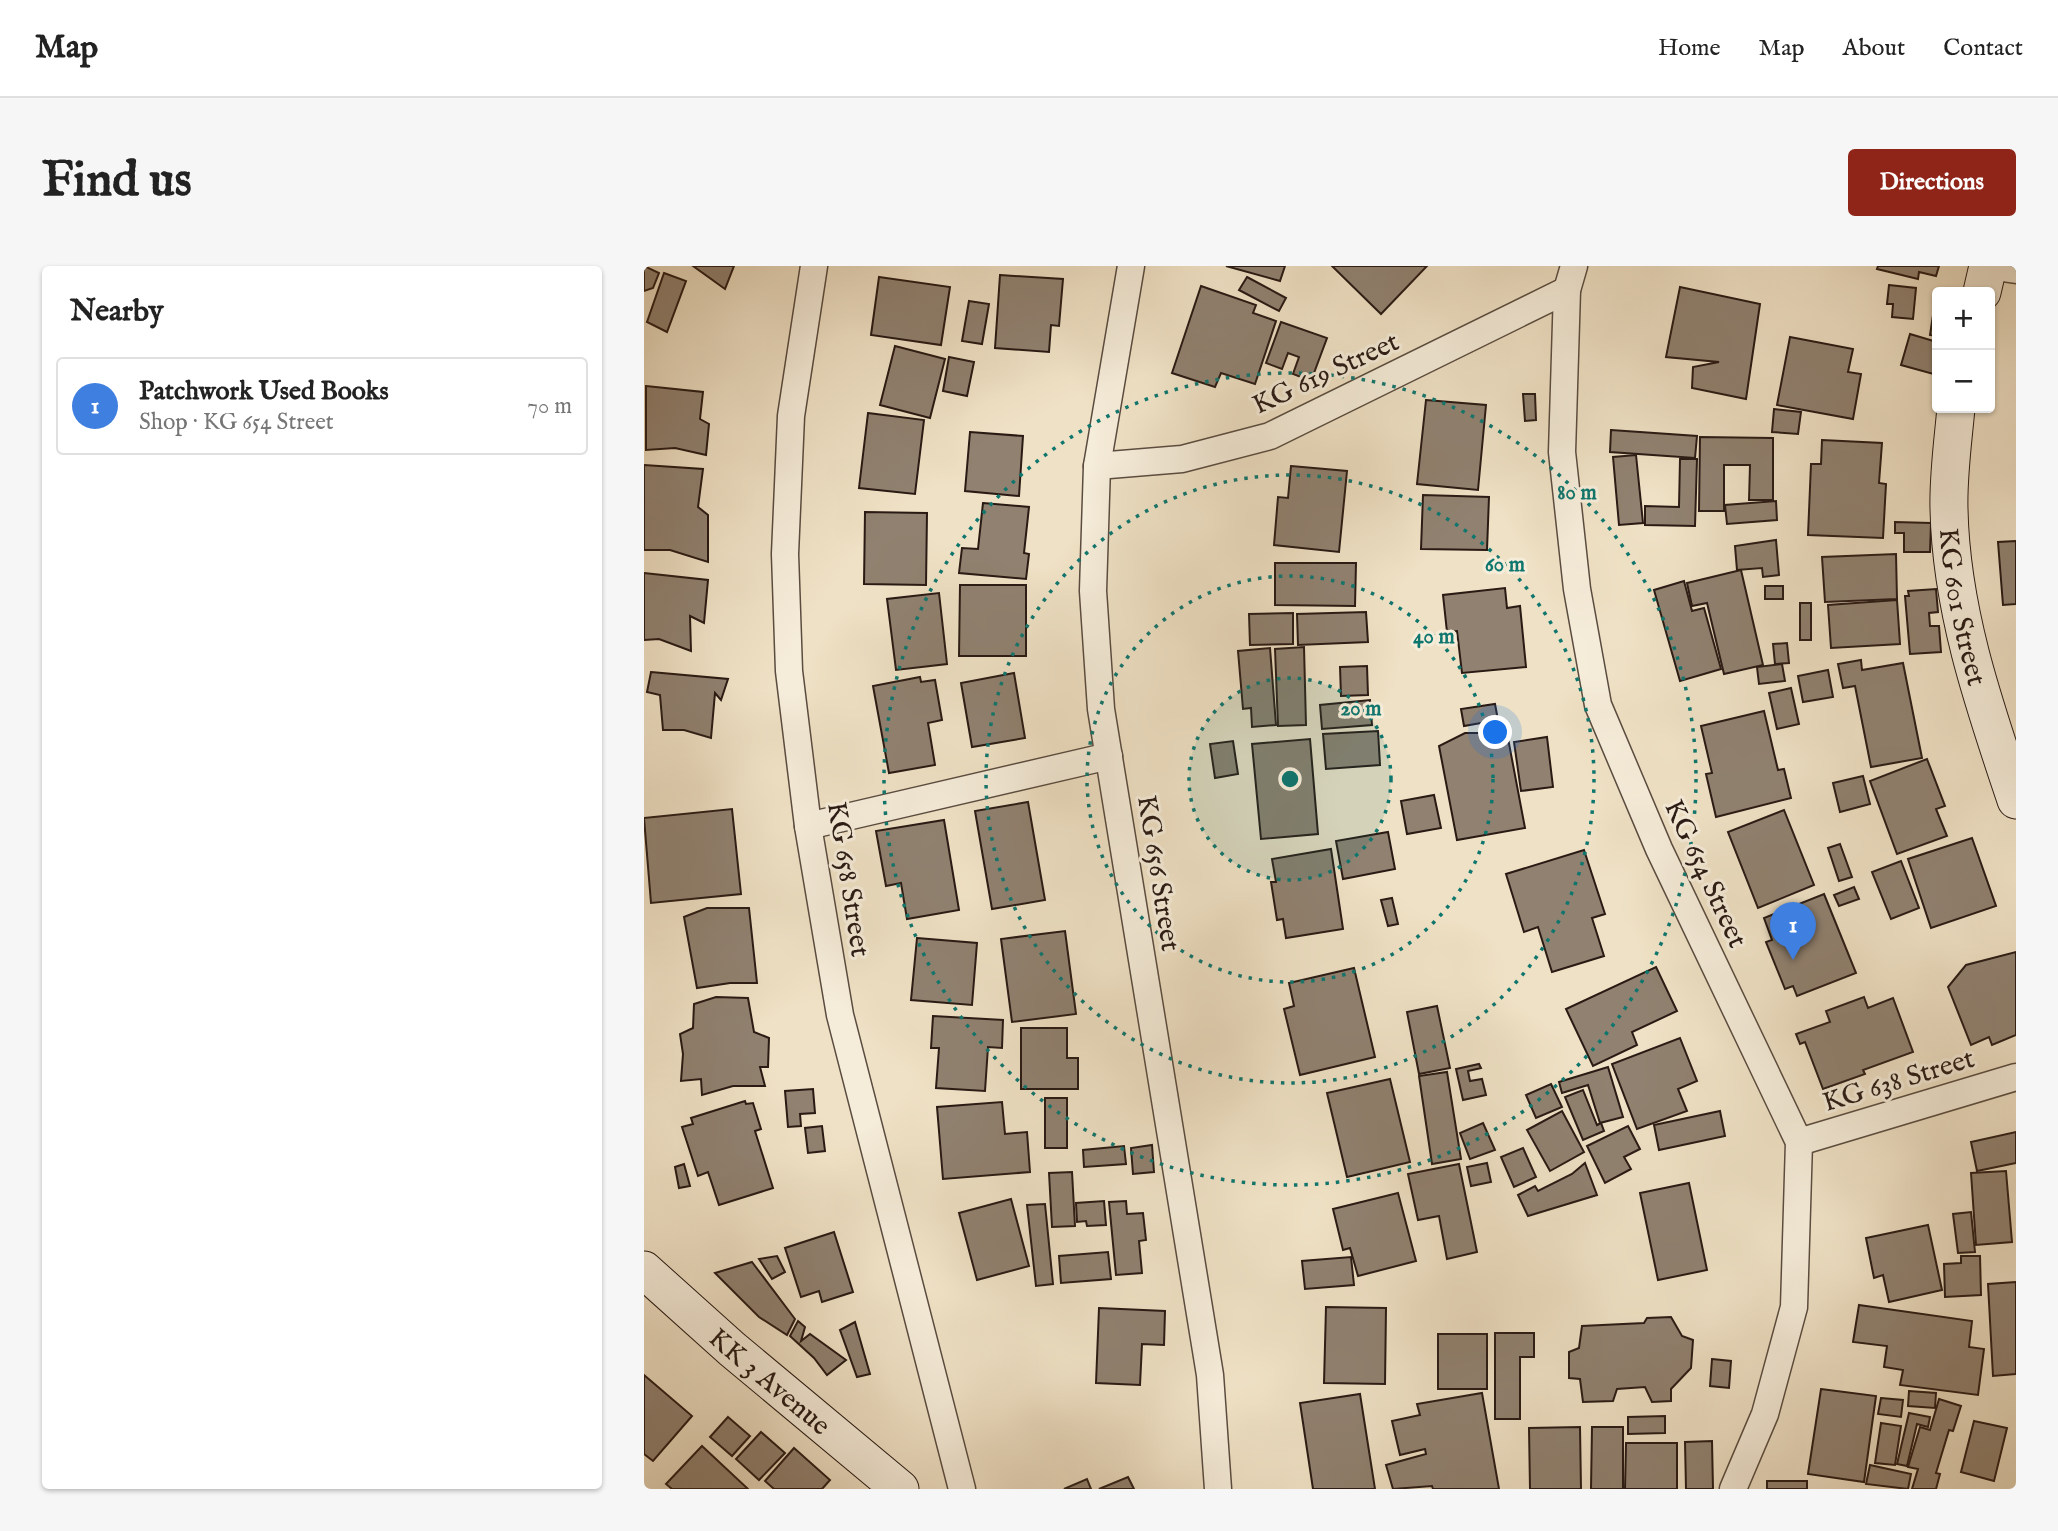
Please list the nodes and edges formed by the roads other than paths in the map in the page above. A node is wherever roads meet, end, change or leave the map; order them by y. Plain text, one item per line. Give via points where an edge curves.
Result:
1 (814, 266) edge
2 (1131, 266) edge
3 (1988, 266) edge
4 (2016, 270) edge
5 (1570, 278) edge
6 (1983, 287) edge
7 (1956, 413) edge
8 (1097, 466) junction
9 (1110, 756) junction
10 (2016, 800) edge
11 (808, 826) junction
12 (2016, 1076) edge
13 (1799, 1142) junction
14 (644, 1270) edge
15 (900, 1489) edge
16 (962, 1489) edge
17 (1219, 1489) edge
18 (1733, 1489) edge

1 - 11 street, KG 658 Street via 791,416 785,554 789,671
2 - 8 street, KG 656 Street
3 - 4 street
3 - 6 main road
5 - 8 street, KG 619 Street via 1270,436 1182,458
5 - 13 street, KG 654 Street via 1562,452 1577,589 1598,705 1659,849
7 - 10 main road, KG 601 Street via 1949,508 1957,601 1985,709
8 - 9 street, KG 656 Street via 1093,591 1101,709
9 - 11 street
9 - 17 street, KG 656 Street via 1210,1375
11 - 16 street, KG 658 Street via 840,1015
12 - 13 street, KG 638 Street
13 - 18 street, KG 654 Street via 1794,1307 1765,1414
14 - 15 main road, KK 3 Avenue

